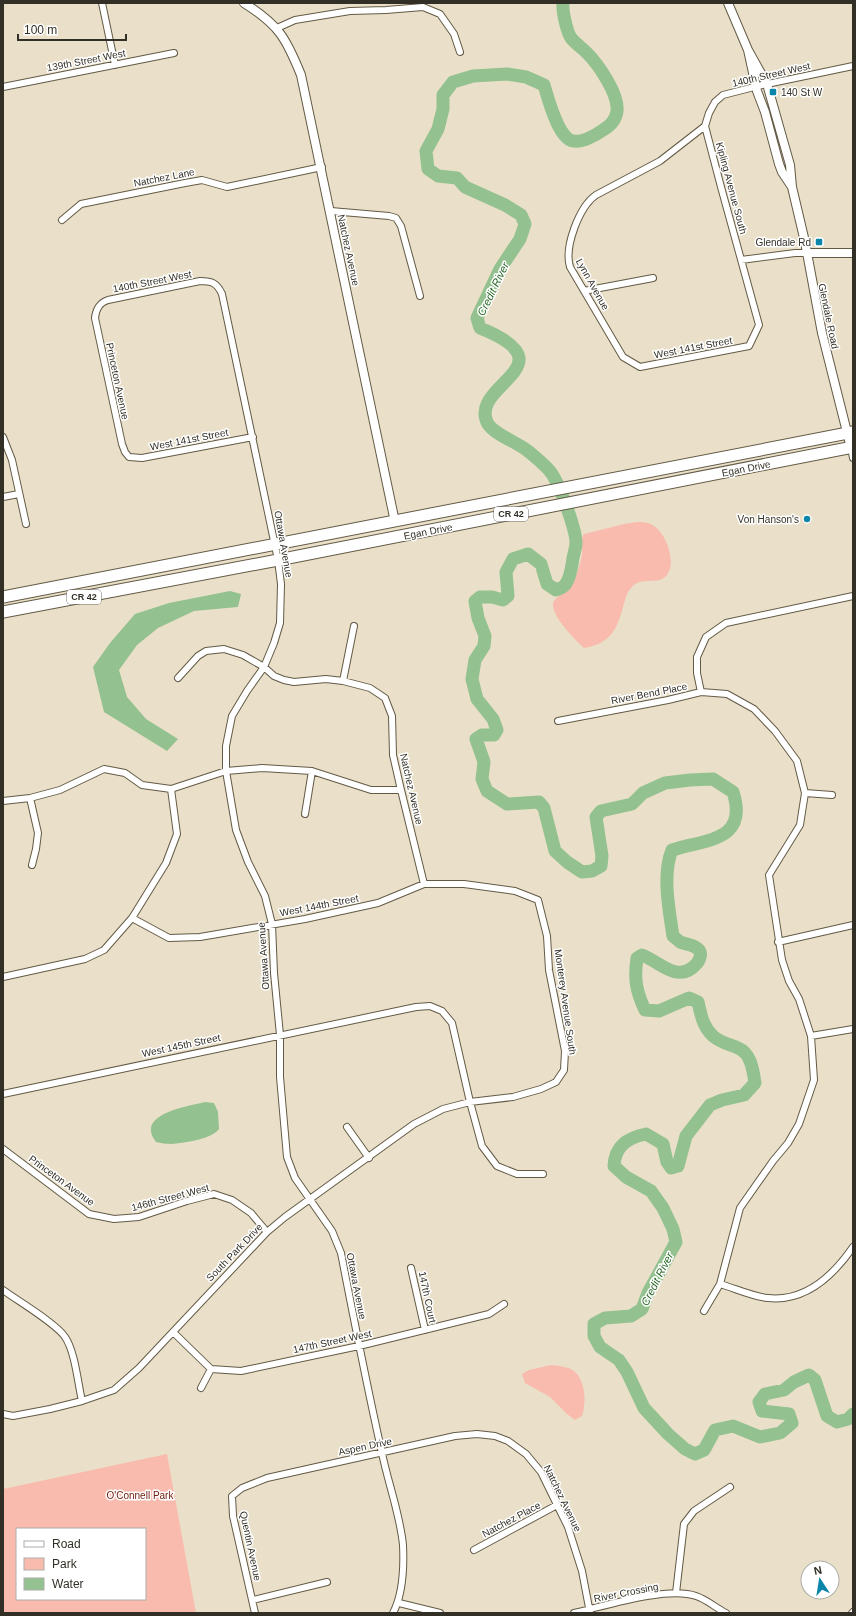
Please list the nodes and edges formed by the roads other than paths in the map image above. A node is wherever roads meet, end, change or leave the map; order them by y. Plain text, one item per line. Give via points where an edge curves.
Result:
1 (102, 3) edge
2 (244, 3) edge
3 (728, 3) edge
4 (277, 28) junction
5 (748, 50) junction
6 (460, 52) dead end
7 (174, 53) dead end
8 (114, 65) junction
9 (853, 66) edge
10 (767, 84) junction
11 (3, 86) edge
12 (756, 86) junction
13 (706, 126) junction
14 (322, 168) junction
15 (792, 187) junction
16 (331, 211) junction
17 (62, 220) dead end
18 (807, 253) junction
19 (853, 253) edge
20 (741, 260) junction
21 (652, 278) dead end
22 (213, 282) joint
23 (584, 291) junction
24 (420, 296) dead end
25 (98, 307) joint
26 (749, 346) joint
27 (640, 367) joint
28 (850, 433) edge
29 (3, 437) edge
30 (253, 437) junction
31 (852, 451) edge
32 (129, 457) joint
33 (19, 494) junction
34 (3, 497) edge
35 (395, 522) junction
36 (26, 524) dead end
37 (275, 545) junction
38 (278, 560) junction
39 (853, 596) edge
40 (3, 597) edge
41 (3, 612) edge
42 (354, 626) dead end
43 (264, 667) junction
44 (178, 678) dead end
45 (343, 681) junction
46 (701, 692) junction
47 (558, 721) dead end
48 (226, 771) junction
49 (312, 771) junction
50 (171, 789) junction
51 (401, 790) junction
52 (805, 793) junction
53 (832, 795) dead end
54 (30, 798) junction
55 (3, 802) edge
56 (305, 814) dead end
57 (32, 865) dead end
58 (424, 884) junction
59 (538, 900) joint
60 (132, 918) junction
61 (272, 924) junction
62 (853, 926) edge
63 (778, 942) junction
64 (3, 977) edge
65 (853, 1028) edge
66 (280, 1035) junction
67 (811, 1036) junction
68 (556, 1082) joint
69 (3, 1094) edge
70 (470, 1102) junction
71 (347, 1127) dead end
72 (3, 1149) edge
73 (369, 1158) junction
74 (543, 1174) dead end
75 (310, 1199) junction
76 (114, 1220) joint
77 (267, 1232) junction
78 (853, 1247) edge
79 (411, 1268) dead end
80 (720, 1284) junction
81 (3, 1290) edge
82 (504, 1304) dead end
83 (704, 1311) dead end
84 (425, 1330) junction
85 (173, 1332) junction
86 (359, 1346) junction
87 (211, 1370) junction
88 (201, 1388) dead end
89 (82, 1401) junction
90 (3, 1414) edge
91 (495, 1436) joint
92 (382, 1453) junction
93 (730, 1487) dead end
94 (242, 1488) joint
95 (557, 1505) junction
96 (474, 1550) dead end
97 (327, 1582) dead end
98 (676, 1593) junction
99 (253, 1600) junction
100 (399, 1603) junction
101 (589, 1611) edge
102 (255, 1613) edge
103 (393, 1613) edge
104 (440, 1613) edge
105 (574, 1613) edge
106 (726, 1613) edge

1 - 8 street
2 - 4 main road, Natchez Avenue
3 - 5 main road, Glendale Road
4 - 6 street via 295,20 350,11 423,7 440,14 454,34
4 - 14 main road, Natchez Avenue via 290,47 301,75
5 - 10 main road, Glendale Road
5 - 12 main road, Glendale Road
7 - 8 street, 139th Street West
8 - 11 street, 139th Street West
9 - 10 street, 140th Street West
10 - 12 street, 140th Street West
10 - 15 main road, Glendale Road via 790,165
12 - 13 street, 140th Street West via 723,96 715,102 708,113
12 - 15 main road, Glendale Road via 779,164
13 - 20 street, Kipling Avenue South
13 - 23 street, Lynn Avenue via 660,161 589,200 581,212 568,251 570,267
14 - 16 main road, Natchez Avenue
14 - 17 street, Natchez Lane via 227,187 202,180 185,183 81,204
15 - 18 main road, Glendale Road
16 - 24 street via 396,218 402,226
16 - 35 main road, Natchez Avenue
18 - 19 main road
18 - 20 street
18 - 28 main road, Glendale Road via 833,382
20 - 26 street, Kipling Avenue South via 759,325
21 - 23 street
22 - 25 street, 140th Street West via 200,281 108,300
22 - 30 street, Ottawa Avenue via 222,294
23 - 27 street, Lynn Avenue via 623,357
25 - 32 street, Princeton Avenue via 95,318 122,444
26 - 27 street, West 141st Street
28 - 31 main road, Glendale Road
28 - 35 highway, Egan Drive / CR 42
29 - 33 street via 12,460
30 - 32 street, West 141st Street via 142,458
30 - 37 street, Ottawa Avenue
31 - 38 highway, Egan Drive / CR 42
33 - 34 street
33 - 36 street
35 - 37 highway, Egan Drive / CR 42
37 - 38 street, Ottawa Avenue
37 - 40 highway, Egan Drive / CR 42
38 - 41 highway, Egan Drive / CR 42
38 - 43 street, Ottawa Avenue via 281,584 280,623
39 - 46 street, River Bend Place via 726,623 706,638 697,657
42 - 45 street
43 - 44 street via 234,651 215,649 198,656
43 - 45 street via 274,676 294,682 326,679
43 - 48 street, Ottawa Avenue via 232,716 226,746
45 - 51 street, Natchez Avenue via 370,688 385,698 392,716 393,756
46 - 47 street, River Bend Place
46 - 52 street via 727,694 754,709 775,731 797,761
48 - 49 street via 262,768
48 - 50 street
48 - 61 street, Ottawa Avenue via 236,830 265,896
49 - 51 street via 371,790
49 - 56 street
50 - 54 street via 142,785 125,773 104,769 60,790
50 - 60 street via 177,834 166,863
51 - 58 street, Natchez Avenue
52 - 53 street
52 - 63 street via 800,825 769,875
54 - 55 street
54 - 57 street via 38,833
58 - 59 street, West 144th Street via 464,884 516,891
58 - 61 street, West 144th Street via 378,903
59 - 68 street, Monterey Avenue South via 547,936 549,970 565,1051 564,1070
60 - 61 street, West 144th Street via 169,938 200,938
60 - 64 street via 104,950 85,959
61 - 66 street, Ottawa Avenue
62 - 63 street
63 - 67 street via 789,981 799,999
65 - 67 street
66 - 69 street, West 145th Street
66 - 70 street, West 145th Street via 430,1006 442,1011 452,1023
66 - 75 street, Ottawa Avenue via 280,1077 287,1157 296,1178
67 - 80 street via 814,1080 799,1124 740,1208
68 - 70 street, South Park Drive via 513,1097
70 - 73 street, South Park Drive via 443,1109 414,1124
70 - 74 street via 482,1146 497,1166 518,1174
71 - 73 street
72 - 76 street, Princeton Avenue via 88,1214
73 - 75 street, South Park Drive
75 - 77 street, South Park Drive
75 - 86 street, Ottawa Avenue via 332,1231 341,1253
76 - 77 street, 146th Street West via 139,1217 214,1194 232,1200 250,1213
77 - 85 street, South Park Drive
78 - 80 street via 840,1266 820,1283 793,1297 767,1298
79 - 84 street, 147th Court
80 - 83 street
81 - 89 street via 65,1337 72,1354
82 - 84 street, 147th Street West via 489,1314
84 - 86 street, 147th Street West
85 - 87 street
85 - 89 street, South Park Drive via 114,1390
86 - 87 street, 147th Street West via 241,1371
86 - 92 street, Ottawa Avenue
87 - 88 street
89 - 90 street, South Park Drive via 13,1416
91 - 92 street, Aspen Drive via 455,1436
91 - 95 street, Natchez Avenue via 508,1441 526,1454 541,1472
92 - 94 street, Aspen Drive via 266,1478
92 - 100 street, Ottawa Avenue via 402,1544
93 - 98 street via 694,1511 684,1524
94 - 99 street, Quentin Avenue via 232,1496 233,1516
95 - 96 street, Natchez Place
95 - 101 street, Natchez Avenue via 568,1527 582,1571
97 - 99 street
98 - 101 street, River Crossing via 650,1596
98 - 106 street, River Crossing via 696,1596
99 - 102 street, Quentin Avenue
100 - 103 street, Ottawa Avenue
100 - 104 street
101 - 105 street, River Crossing

